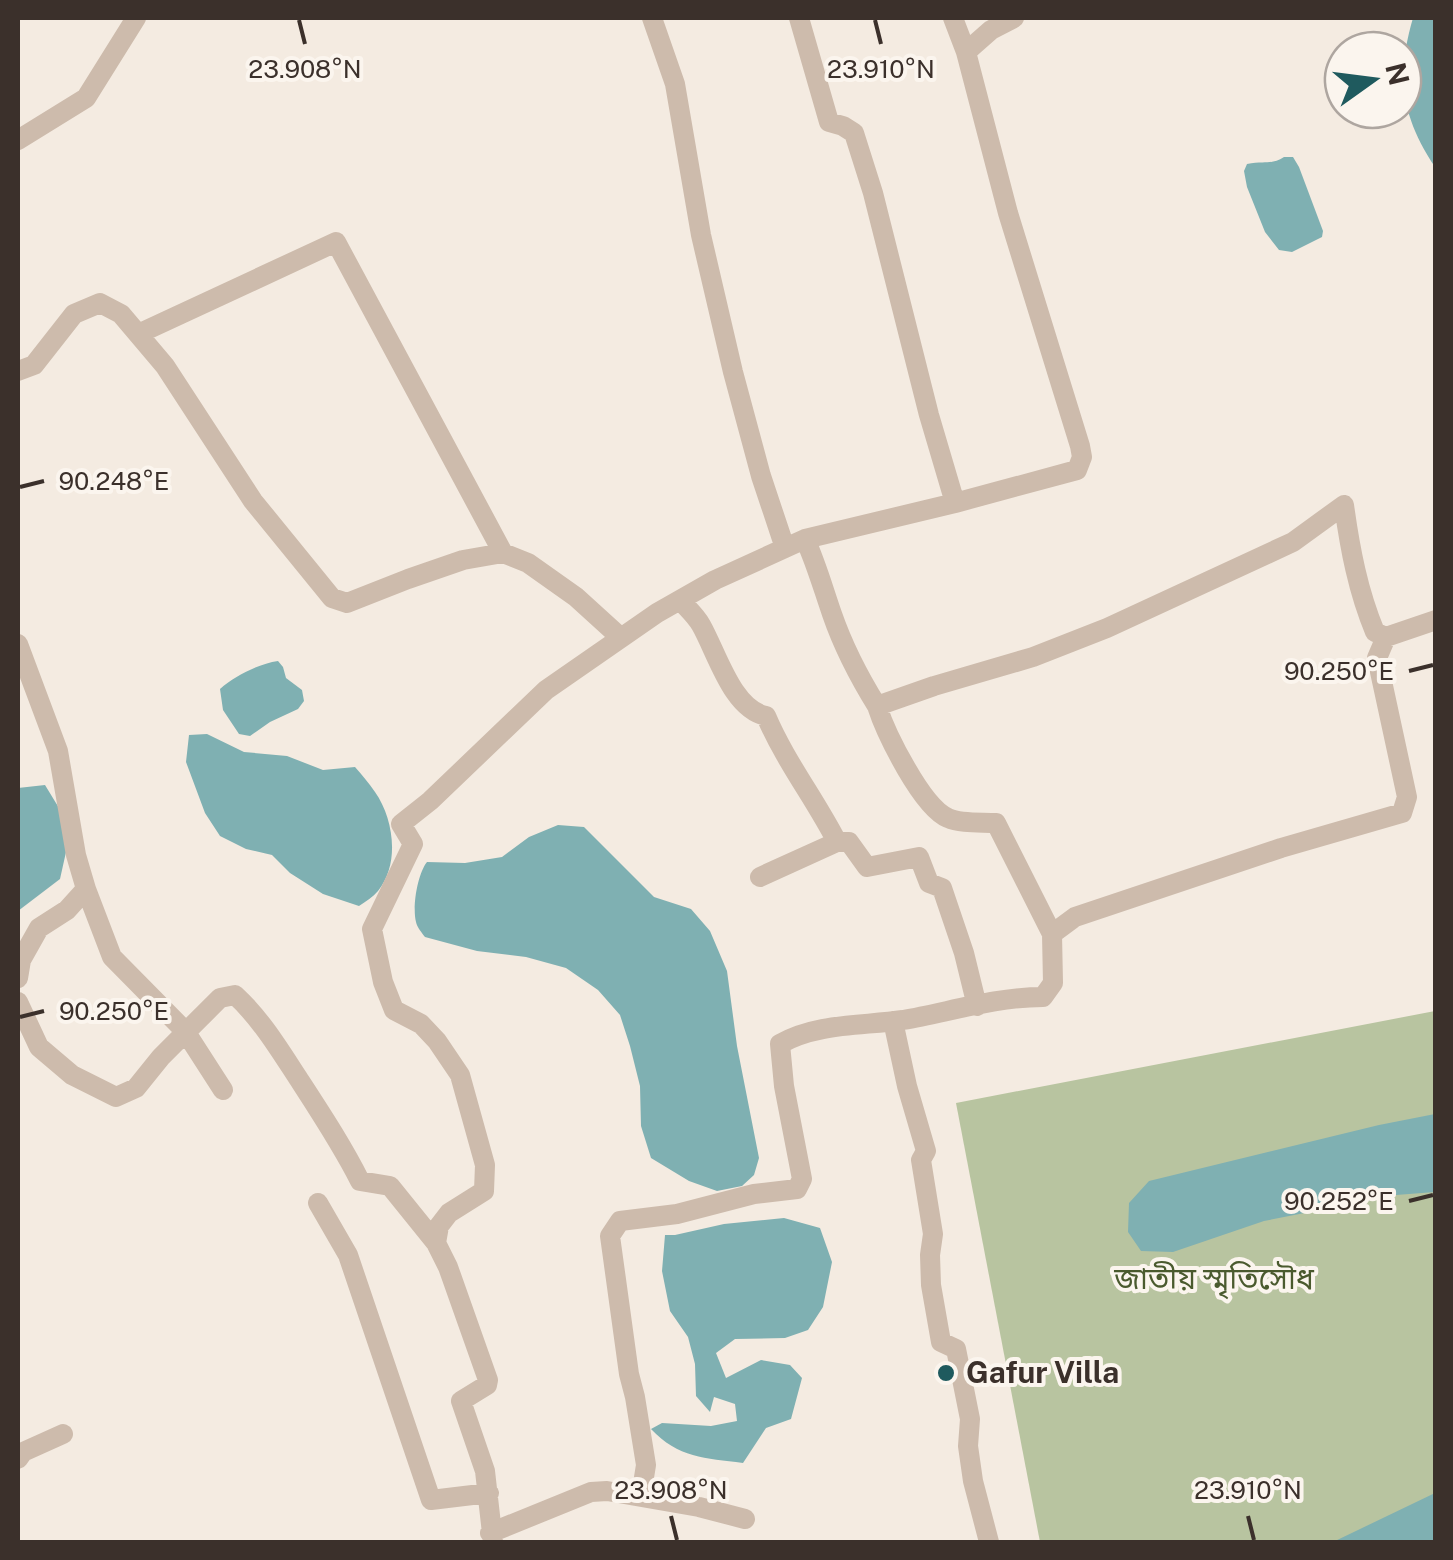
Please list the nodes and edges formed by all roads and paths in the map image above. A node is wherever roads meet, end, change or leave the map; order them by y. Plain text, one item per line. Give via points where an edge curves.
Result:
1 (136, 18) edge
2 (652, 18) edge
3 (799, 18) edge
4 (953, 18) edge
5 (1014, 18) edge
6 (966, 52) junction
7 (18, 140) edge
8 (138, 334) junction
9 (18, 371) edge
10 (956, 503) junction
11 (806, 539) junction
12 (785, 548) junction
13 (503, 553) junction
14 (680, 600) junction
15 (1436, 620) edge
16 (620, 637) junction
17 (1386, 637) junction
18 (18, 644) edge
19 (877, 706) junction
20 (837, 842) junction
21 (760, 877) dead end
22 (86, 888) junction
23 (1052, 934) junction
24 (18, 978) edge
25 (18, 1002) edge
26 (978, 1006) junction
27 (893, 1021) junction
28 (186, 1031) junction
29 (223, 1090) dead end
30 (318, 1203) dead end
31 (436, 1243) junction
32 (62, 1434) dead end
33 (18, 1459) edge
34 (489, 1493) junction
35 (641, 1496) junction
36 (745, 1519) dead end
37 (491, 1538) edge
38 (989, 1542) edge

1 - 7 street via 86,98
2 - 12 street via 675,84 732,372
3 - 10 street via 830,122 854,133
4 - 6 street
5 - 6 street
6 - 10 street via 1082,456 1077,470
8 - 9 street via 100,302 74,314 34,365
8 - 13 street via 252,501 332,598 347,603 462,560
8 - 13 street via 336,242
10 - 11 street
11 - 12 street
11 - 19 street via 832,616
12 - 14 street
13 - 16 street via 576,597
14 - 16 street
14 - 20 street via 699,621 732,688 754,714 766,716
15 - 17 street
16 - 31 street via 546,690 402,824 413,844 372,929 383,982 394,1010 422,1024 460,1074 485,1166 484,1191 449,1213
17 - 19 street via 1375,632 1368,614 1344,505 1292,542 1107,628
17 - 23 street via 1377,658 1407,797 1402,812 1075,917
18 - 22 street via 58,751
19 - 23 street via 886,734 930,805 950,819 996,823
20 - 21 street
20 - 26 street via 849,842 866,867 918,857 928,883 942,888
22 - 24 street via 39,928
22 - 28 street via 112,956
23 - 26 street via 1053,983 1043,997
25 - 28 street via 39,1047 72,1076 116,1097 136,1088
26 - 27 street
27 - 35 street via 794,1036 780,1044 802,1180 797,1189 620,1221 610,1236 646,1466
27 - 38 street via 926,1151 921,1160 934,1234 935,1316 940,1342 956,1349 973,1481
28 - 29 street
28 - 31 street via 220,998 235,995 279,1049 360,1181 390,1186
30 - 34 street via 348,1255 430,1500
31 - 34 street via 488,1380 461,1402
32 - 33 street
34 - 37 street
35 - 36 street
35 - 37 street via 591,1492

